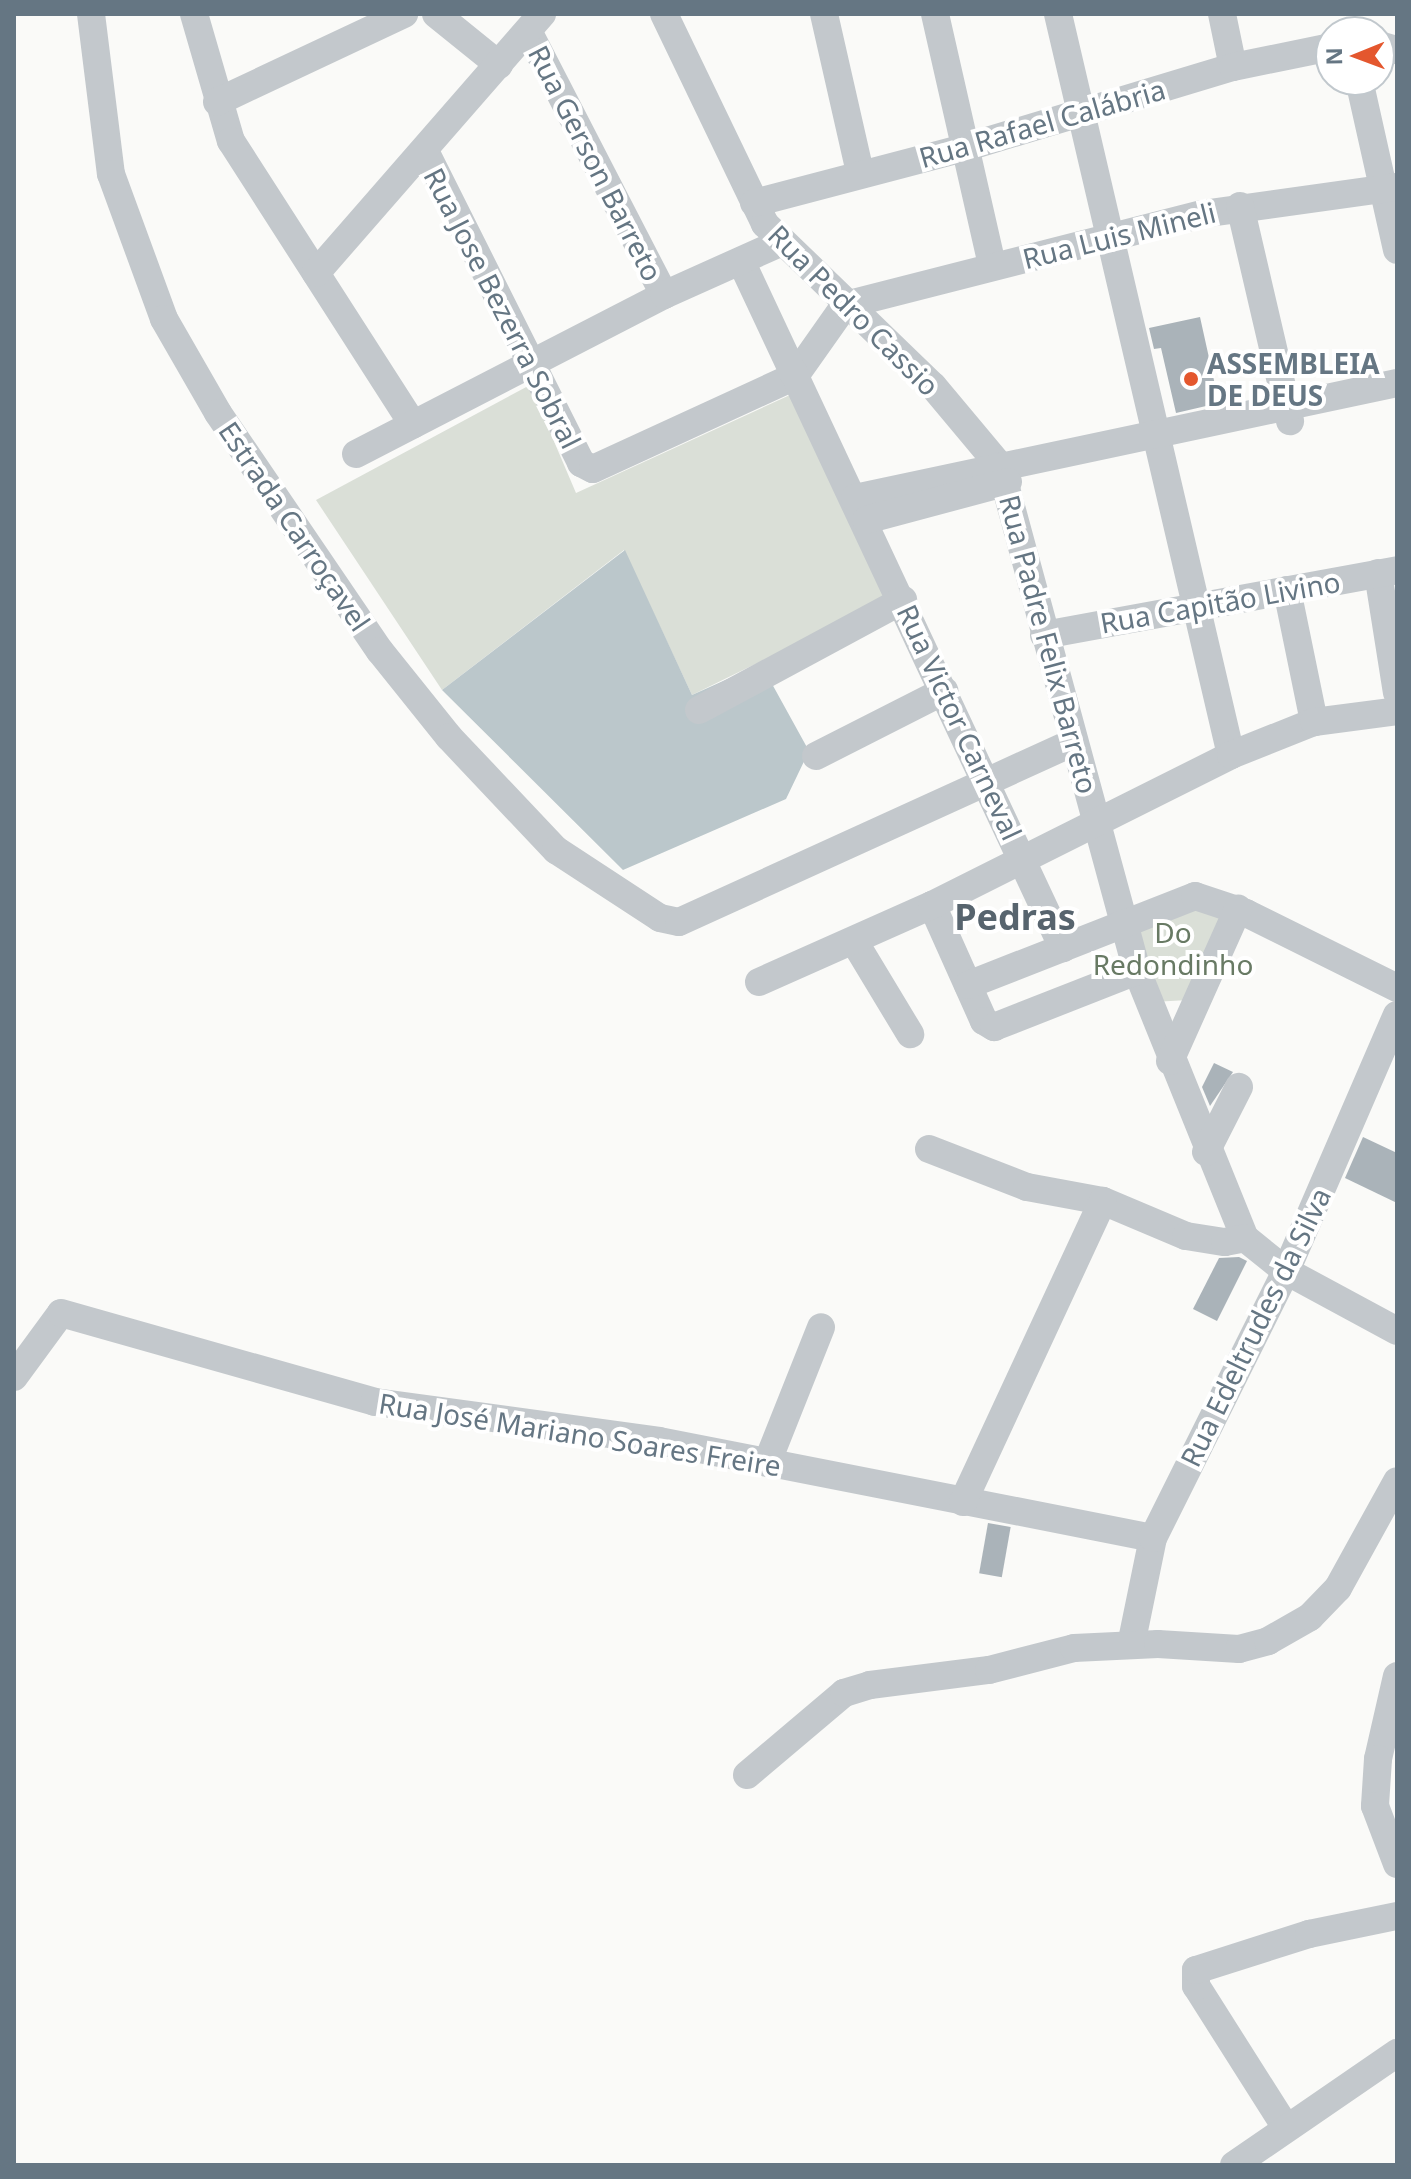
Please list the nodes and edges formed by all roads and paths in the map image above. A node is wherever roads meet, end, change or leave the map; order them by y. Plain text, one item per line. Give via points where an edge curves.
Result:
1 (91, 14) edge
2 (194, 14) edge
3 (404, 14) edge
4 (436, 14) edge
5 (664, 14) edge
6 (824, 14) edge
7 (935, 14) edge
8 (1058, 14) edge
9 (1222, 14) edge
10 (535, 22) edge
11 (1315, 50) edge
12 (499, 65) junction
13 (1233, 67) junction
14 (1364, 96) edge
15 (217, 102) junction
16 (1082, 112) junction
17 (964, 148) junction
18 (426, 153) junction
19 (860, 173) junction
20 (1390, 188) edge
21 (754, 203) junction
22 (1240, 206) junction
23 (1108, 237) junction
24 (782, 242) junction
25 (1397, 250) edge
26 (741, 261) junction
27 (992, 265) junction
28 (316, 273) junction
29 (664, 295) junction
30 (845, 305) junction
31 (532, 363) junction
32 (795, 376) junction
33 (1397, 383) edge
34 (1397, 403) edge
35 (1288, 413) junction
36 (413, 425) junction
37 (1157, 441) junction
38 (356, 454) dead end
39 (1002, 474) junction
40 (860, 509) junction
41 (1388, 572) edge
42 (1287, 590) junction
43 (903, 600) junction
44 (1193, 606) junction
45 (1044, 635) junction
46 (944, 691) junction
47 (1397, 693) edge
48 (699, 710) dead end
49 (1397, 711) edge
50 (1314, 722) junction
51 (1074, 742) junction
52 (1231, 755) junction
53 (816, 756) dead end
54 (986, 780) junction
55 (1098, 823) junction
56 (1024, 859) junction
57 (932, 905) junction
58 (1238, 909) junction
59 (1122, 923) junction
60 (854, 941) junction
61 (1063, 948) junction
62 (1137, 971) junction
63 (759, 982) dead end
64 (968, 985) junction
65 (1397, 988) edge
66 (1397, 1015) edge
67 (910, 1034) dead end
68 (1170, 1061) junction
69 (1239, 1087) dead end
70 (929, 1149) dead end
71 (1206, 1152) junction
72 (1103, 1201) junction
73 (1245, 1238) junction
74 (1286, 1271) junction
75 (821, 1327) dead end
76 (1397, 1331) edge
77 (14, 1377) edge
78 (767, 1463) junction
79 (963, 1502) junction
80 (1393, 1503) edge
81 (1153, 1538) junction
82 (1131, 1645) junction
83 (1397, 1676) edge
84 (747, 1775) dead end
85 (1397, 1864) edge
86 (1397, 1916) edge
87 (1397, 2053) edge
88 (1285, 2126) junction
89 (1251, 2160) edge

1 - 54 street, Estrada Carroçavel via 111,174 164,319 218,413 380,651 449,737 556,850 660,918 679,922
2 - 15 street
3 - 15 street
4 - 12 street
5 - 21 street, Rua Pedro Cassio
6 - 19 street
7 - 17 street
8 - 16 street
9 - 13 street
10 - 12 street
10 - 29 street, Rua Gerson Barreto
11 - 13 street, Rua Rafael Calábria
12 - 18 street
13 - 16 street, Rua Rafael Calábria
14 - 20 street
15 - 28 street via 231,141
16 - 17 street, Rua Rafael Calábria
16 - 23 street
17 - 19 street, Rua Rafael Calábria
17 - 27 street
18 - 28 street
18 - 31 street, Rua Jose Bezerra Sobral
19 - 21 street, Rua Rafael Calábria
20 - 22 street, Rua Luis Mineli
20 - 25 street
21 - 24 street, Rua Pedro Cassio
22 - 23 street, Rua Luis Mineli
22 - 35 street
23 - 27 street, Rua Luis Mineli
23 - 37 street
24 - 26 street
24 - 30 street, Rua Pedro Cassio
26 - 29 street
26 - 32 street, Rua Victor Carneval
27 - 30 street, Rua Luis Mineli
28 - 36 street
29 - 31 street
30 - 32 street
30 - 39 street, Rua Pedro Cassio via 933,386
31 - 32 street, Rua Jose Bezerra Sobral via 581,463 602,467
31 - 36 street
32 - 40 street, Rua Victor Carneval
33 - 35 street
34 - 35 street
35 - 37 street
36 - 38 street
37 - 39 street
37 - 44 street
39 - 40 street
39 - 45 street, Rua Padre Felix Barreto
40 - 43 street, Rua Victor Carneval
41 - 42 street, Rua Capitão Livino
41 - 47 street
42 - 44 street, Rua Capitão Livino
42 - 50 street
43 - 46 street, Rua Victor Carneval
43 - 48 street
44 - 45 street, Rua Capitão Livino
44 - 52 street
45 - 51 street, Rua Padre Felix Barreto
46 - 53 street
46 - 54 street, Rua Victor Carneval
49 - 50 street
50 - 52 street
51 - 54 street
51 - 55 street, Rua Padre Felix Barreto
52 - 55 street
54 - 56 street, Rua Victor Carneval
55 - 56 street
55 - 59 street, Rua Padre Felix Barreto
56 - 57 street
56 - 61 street, Rua Victor Carneval
57 - 60 street
57 - 64 street
58 - 59 street via 1195,896
58 - 65 street
58 - 68 street
59 - 61 street
59 - 62 street, Rua Padre Felix Barreto
60 - 63 street
60 - 67 street
61 - 64 street
62 - 64 street via 1007,1026 984,1021
62 - 68 street, Rua Padre Felix Barreto
66 - 74 street, Rua Edeltrudes da Silva
68 - 71 street, Rua Padre Felix Barreto
69 - 71 street
70 - 72 street via 1027,1187
71 - 73 street, Rua Padre Felix Barreto
72 - 73 street via 1186,1236 1225,1242
72 - 79 street
73 - 74 street
74 - 76 street
74 - 81 street, Rua Edeltrudes da Silva
75 - 78 street
77 - 78 street, Rua José Mariano Soares Freire via 61,1313 375,1402 534,1421
78 - 79 street, Rua José Mariano Soares Freire
79 - 81 street, Rua José Mariano Soares Freire
80 - 82 street via 1338,1588 1289,1632 1239,1649
81 - 82 street, Rua Edeltrudes da Silva
82 - 84 street via 1074,1648 989,1670 844,1693
83 - 85 street via 1378,1759 1375,1806
86 - 88 street via 1257,1949 1196,1970 1196,1986
87 - 88 street
88 - 89 street

